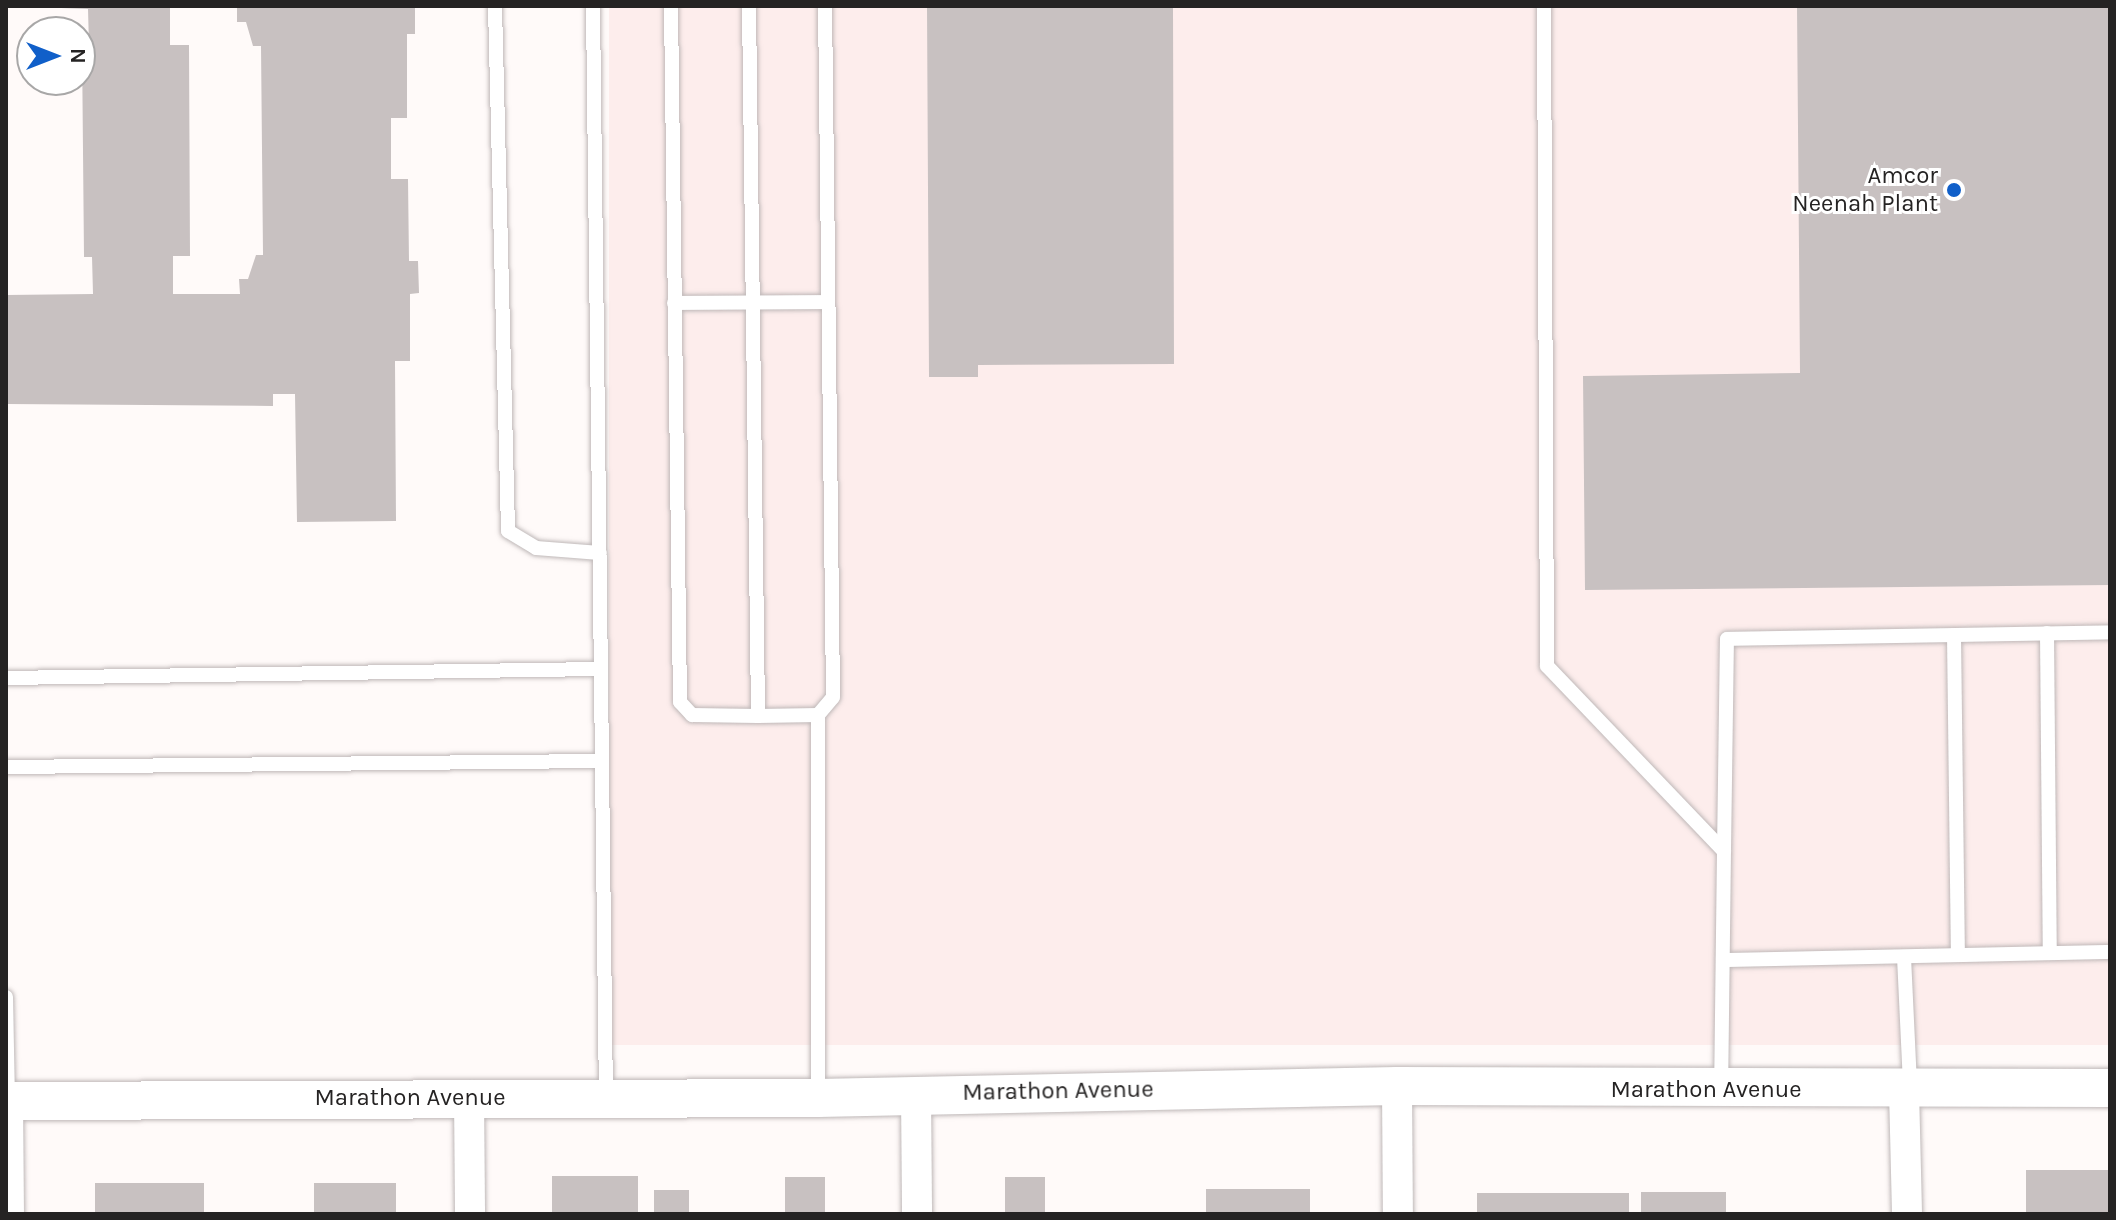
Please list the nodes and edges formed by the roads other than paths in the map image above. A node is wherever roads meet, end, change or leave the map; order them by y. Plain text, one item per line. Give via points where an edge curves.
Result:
1 (495, 6) edge
2 (593, 6) edge
3 (671, 6) edge
4 (749, 6) edge
5 (825, 6) edge
6 (1544, 6) edge
7 (828, 302) junction
8 (674, 303) junction
9 (752, 303) junction
10 (600, 553) junction
11 (2110, 632) edge
12 (2047, 633) junction
13 (1954, 635) junction
14 (601, 669) junction
15 (6, 678) edge
16 (818, 715) junction
17 (758, 716) junction
18 (602, 761) junction
19 (6, 767) edge
20 (1724, 851) junction
21 (2110, 952) edge
22 (2050, 953) junction
23 (1958, 955) junction
24 (1904, 957) junction
25 (1723, 960) junction
26 (6, 997) edge
27 (1397, 1086) junction
28 (2110, 1088) edge
29 (1907, 1090) junction
30 (1721, 1091) junction
31 (916, 1093) junction
32 (469, 1095) junction
33 (818, 1098) junction
34 (606, 1099) junction
35 (7, 1101) edge
36 (9, 1214) edge
37 (470, 1214) edge
38 (917, 1214) edge
39 (1398, 1214) edge
40 (1907, 1214) edge

1 - 10 lane via 508,531 536,548
2 - 10 lane
3 - 8 lane
4 - 9 lane
5 - 7 lane
6 - 20 lane via 1547,666
7 - 9 lane
7 - 16 lane via 833,697
8 - 9 lane
8 - 17 lane via 680,702 692,715
9 - 17 lane
10 - 14 lane
11 - 12 lane
12 - 13 lane
12 - 22 lane
13 - 20 lane via 1727,639
13 - 23 lane
14 - 15 lane
14 - 18 lane
16 - 17 lane
16 - 33 lane
18 - 19 lane
18 - 34 lane
20 - 25 lane
21 - 22 lane
22 - 23 lane
23 - 24 lane
24 - 25 lane
24 - 29 lane
25 - 30 lane
26 - 35 lane
27 - 30 street, Marathon Avenue
27 - 31 street, Marathon Avenue
27 - 39 street
28 - 29 street, Marathon Avenue
29 - 30 street, Marathon Avenue
29 - 40 street
31 - 33 street, Marathon Avenue
31 - 38 street
32 - 34 street, Marathon Avenue
32 - 35 street, Marathon Avenue
32 - 37 street
33 - 34 street, Marathon Avenue
35 - 36 street

